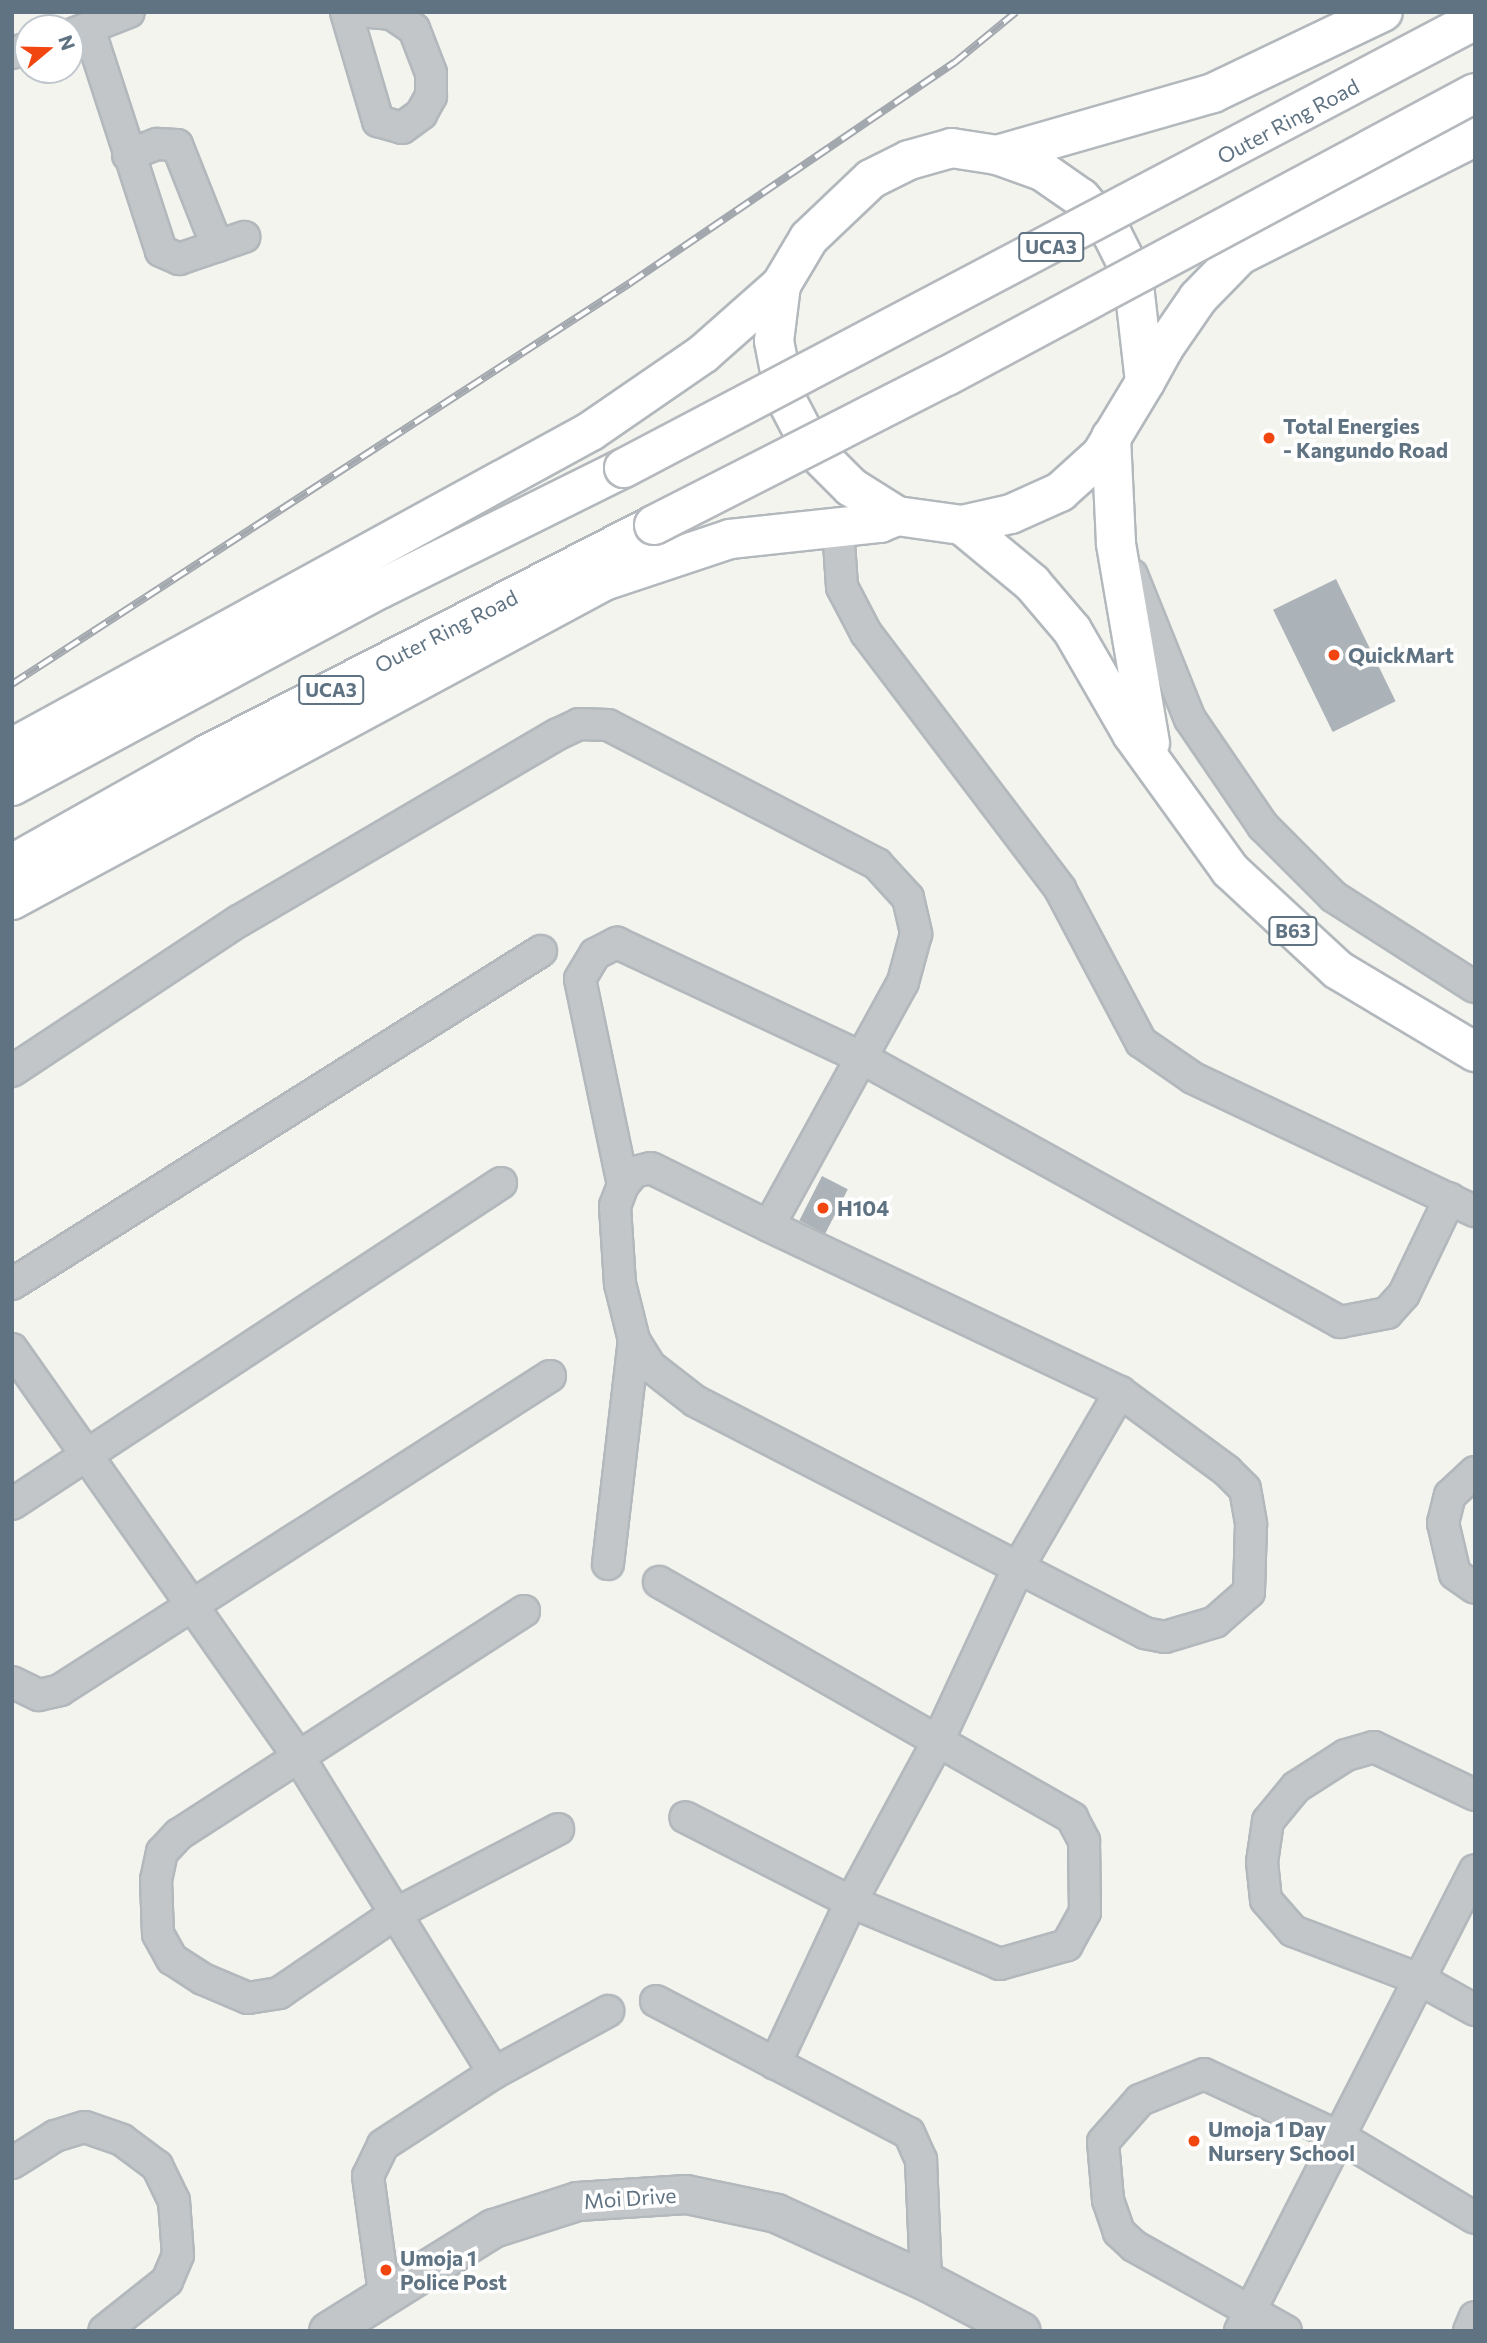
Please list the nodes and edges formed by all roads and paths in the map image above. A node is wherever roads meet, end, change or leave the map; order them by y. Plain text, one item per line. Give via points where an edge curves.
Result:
1 (129, 12) edge
2 (346, 12) edge
3 (367, 12) edge
4 (1383, 12) edge
5 (1475, 20) edge
6 (84, 30) edge
7 (84, 42) edge
8 (1475, 93) edge
9 (1475, 137) edge
10 (128, 155) junction
11 (998, 155) junction
12 (781, 285) junction
13 (1145, 382) junction
14 (1111, 437) junction
15 (897, 516) junction
16 (962, 525) junction
17 (838, 528) junction
18 (1116, 544) junction
19 (12, 748) edge
20 (1155, 762) junction
21 (12, 786) edge
22 (12, 864) edge
23 (12, 900) edge
24 (541, 951) dead end
25 (1475, 987) edge
26 (1475, 1052) edge
27 (858, 1056) junction
28 (12, 1071) edge
29 (501, 1183) dead end
30 (623, 1185) junction
31 (1462, 1204) edge
32 (769, 1226) junction
33 (12, 1284) edge
34 (634, 1340) junction
35 (12, 1349) edge
36 (550, 1376) dead end
37 (1120, 1392) junction
38 (86, 1460) junction
39 (1475, 1472) edge
40 (12, 1504) edge
41 (608, 1564) dead end
42 (1020, 1564) junction
43 (659, 1582) dead end
44 (1475, 1588) edge
45 (194, 1604) junction
46 (524, 1611) dead end
47 (12, 1682) edge
48 (938, 1741) junction
49 (300, 1759) junction
50 (1475, 1795) edge
51 (685, 1816) dead end
52 (558, 1829) dead end
53 (1475, 1870) edge
54 (851, 1902) junction
55 (395, 1914) junction
56 (1417, 1978) junction
57 (656, 2001) dead end
58 (1475, 2010) edge
59 (608, 2011) dead end
60 (775, 2064) junction
61 (494, 2073) junction
62 (1342, 2138) junction
63 (12, 2163) edge
64 (1475, 2218) edge
65 (926, 2281) junction
66 (384, 2293) junction
67 (1475, 2317) edge
68 (1244, 2322) edge
69 (104, 2331) edge
70 (328, 2331) edge
71 (1021, 2331) edge
72 (1286, 2331) edge
73 (1469, 2331) edge

1 - 6 street
2 - 3 street via 378,121 402,128 421,114 431,96 432,73 414,29 392,14
4 - 11 main road via 1213,93
5 - 21 main road, Outer Ring Road / UCA3, bridge via 1124,209 380,589
7 - 10 street
8 - 22 main road, Outer Ring Road / UCA3, bridge via 947,376 206,755
9 - 13 main road via 1240,255 1198,298
10 - 10 street via 161,251 179,259 231,242 177,145 157,144
11 - 12 main road via 952,148 909,160 871,179 809,238
11 - 13 main road via 1042,171 1071,191 1112,234 1133,276
12 - 15 main road via 774,341 785,397 811,447 851,487
12 - 19 main road via 703,354 591,431
13 - 14 main road
14 - 16 main road via 1101,455 1060,492 1011,514
14 - 18 main road
15 - 16 main road
15 - 17 main road, UCA3
16 - 20 main road via 1032,583 1072,630 1132,734
17 - 23 main road, UCA3 via 730,539 604,580
17 - 31 street via 842,587 866,633 1060,890 1142,1042 1193,1078
18 - 20 main road
18 - 25 street via 1189,719 1263,826 1334,897
20 - 26 main road, B63 via 1230,870 1298,937 1338,970
24 - 33 street
27 - 28 street via 903,982 916,934 908,898 896,879 877,864 608,725 579,724 239,921
27 - 30 street via 617,943 595,954 580,979
27 - 31 street via 1340,1322 1387,1312 1404,1294
27 - 32 street
29 - 38 street
30 - 32 street via 634,1172 651,1168
30 - 34 street via 615,1206 620,1284
32 - 37 street
34 - 41 street
34 - 42 street via 650,1366 695,1401
35 - 38 street
36 - 45 street
37 - 42 street
37 - 42 street via 1245,1489 1251,1524 1249,1592 1214,1622 1165,1637 1145,1633
38 - 40 street
38 - 45 street
39 - 44 street via 1450,1495 1443,1523 1455,1574
42 - 48 street
43 - 48 street
45 - 47 street via 60,1690 39,1695
45 - 49 street
46 - 49 street
48 - 54 street
48 - 54 street via 1072,1818 1084,1841 1085,1912 1067,1945 1000,1964
49 - 55 street
49 - 55 street via 178,1834 162,1852 156,1880 158,1934 172,1959 248,1998 279,1993
50 - 56 street via 1374,1747 1318,1769 1268,1821 1262,1862 1266,1900 1293,1931
51 - 54 street
52 - 55 street
53 - 56 street
54 - 60 street
55 - 61 street
56 - 58 street
56 - 62 street
57 - 60 street
59 - 61 street
60 - 65 street via 894,2124 915,2141 923,2173
61 - 66 street via 383,2145 373,2158 368,2176
62 - 64 street
62 - 68 street
62 - 68 street via 1204,2074 1140,2100 1103,2142 1108,2200 1119,2232
63 - 69 street via 55,2136 85,2127 122,2140 157,2166 174,2201 178,2255 167,2281
65 - 66 street, Moi Drive via 776,2213 686,2194 577,2201 493,2228
65 - 71 street, Moi Drive
66 - 70 street, Moi Drive
67 - 73 street
68 - 72 street

